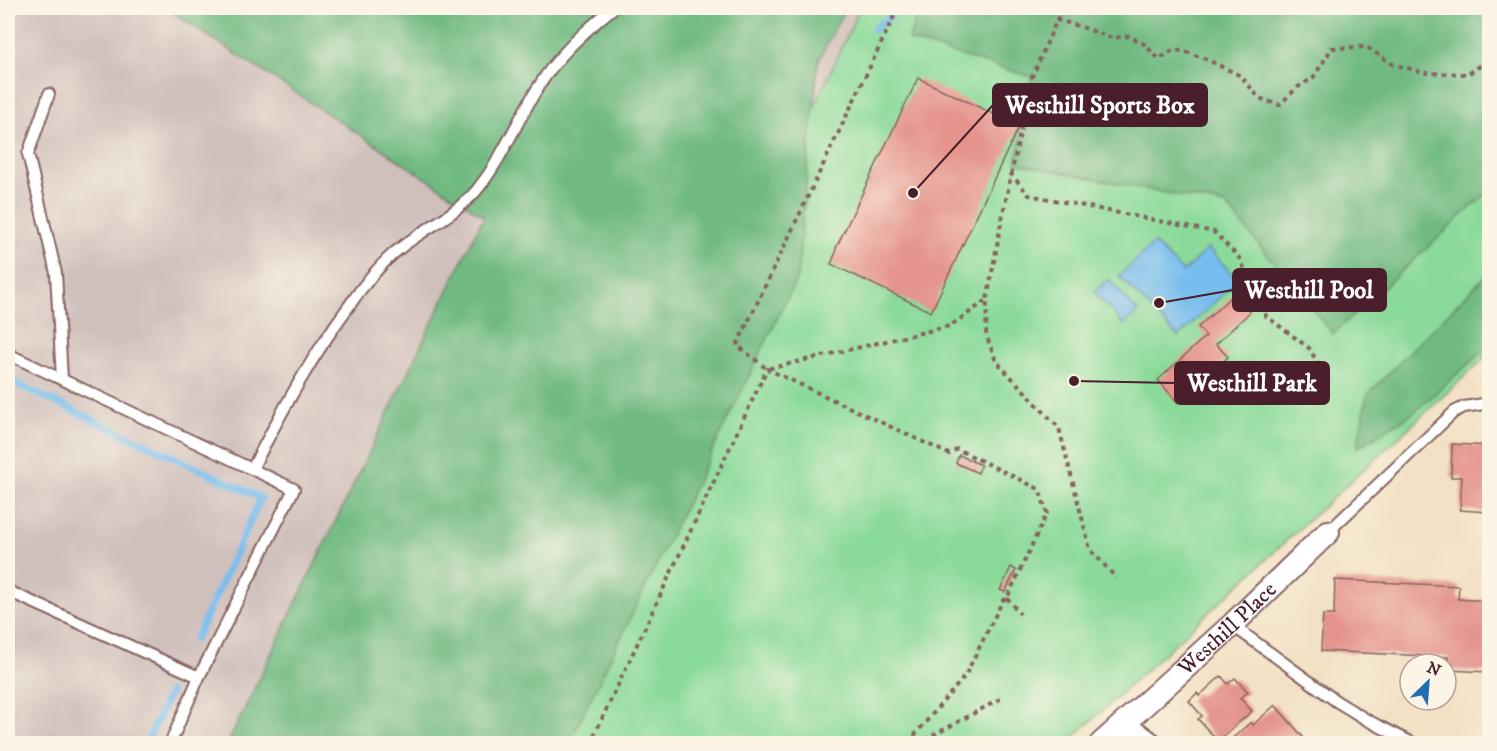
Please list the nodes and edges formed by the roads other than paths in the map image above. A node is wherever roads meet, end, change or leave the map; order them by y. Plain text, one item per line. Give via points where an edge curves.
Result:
1 (614, 8) edge
2 (49, 94) dead end
3 (8, 354) edge
4 (62, 380) junction
5 (1490, 403) edge
6 (252, 469) junction
7 (1328, 532) joint
8 (8, 591) edge
9 (1232, 625) junction
10 (199, 677) junction
11 (1124, 724) junction
12 (170, 744) edge
13 (1101, 744) edge
14 (1151, 744) edge
15 (1414, 744) edge

1 - 6 lane via 568,49 539,84 476,190 457,210 394,253 368,279 293,391
2 - 4 lane via 28,154 56,273
3 - 4 lane
4 - 6 lane
5 - 7 lane via 1454,412
6 - 10 lane via 294,489
7 - 9 street, Westhill Place
8 - 10 lane
9 - 11 street, Westhill Place
9 - 15 lane via 1336,701
10 - 12 lane
11 - 13 street, Westhill Place
11 - 14 street

